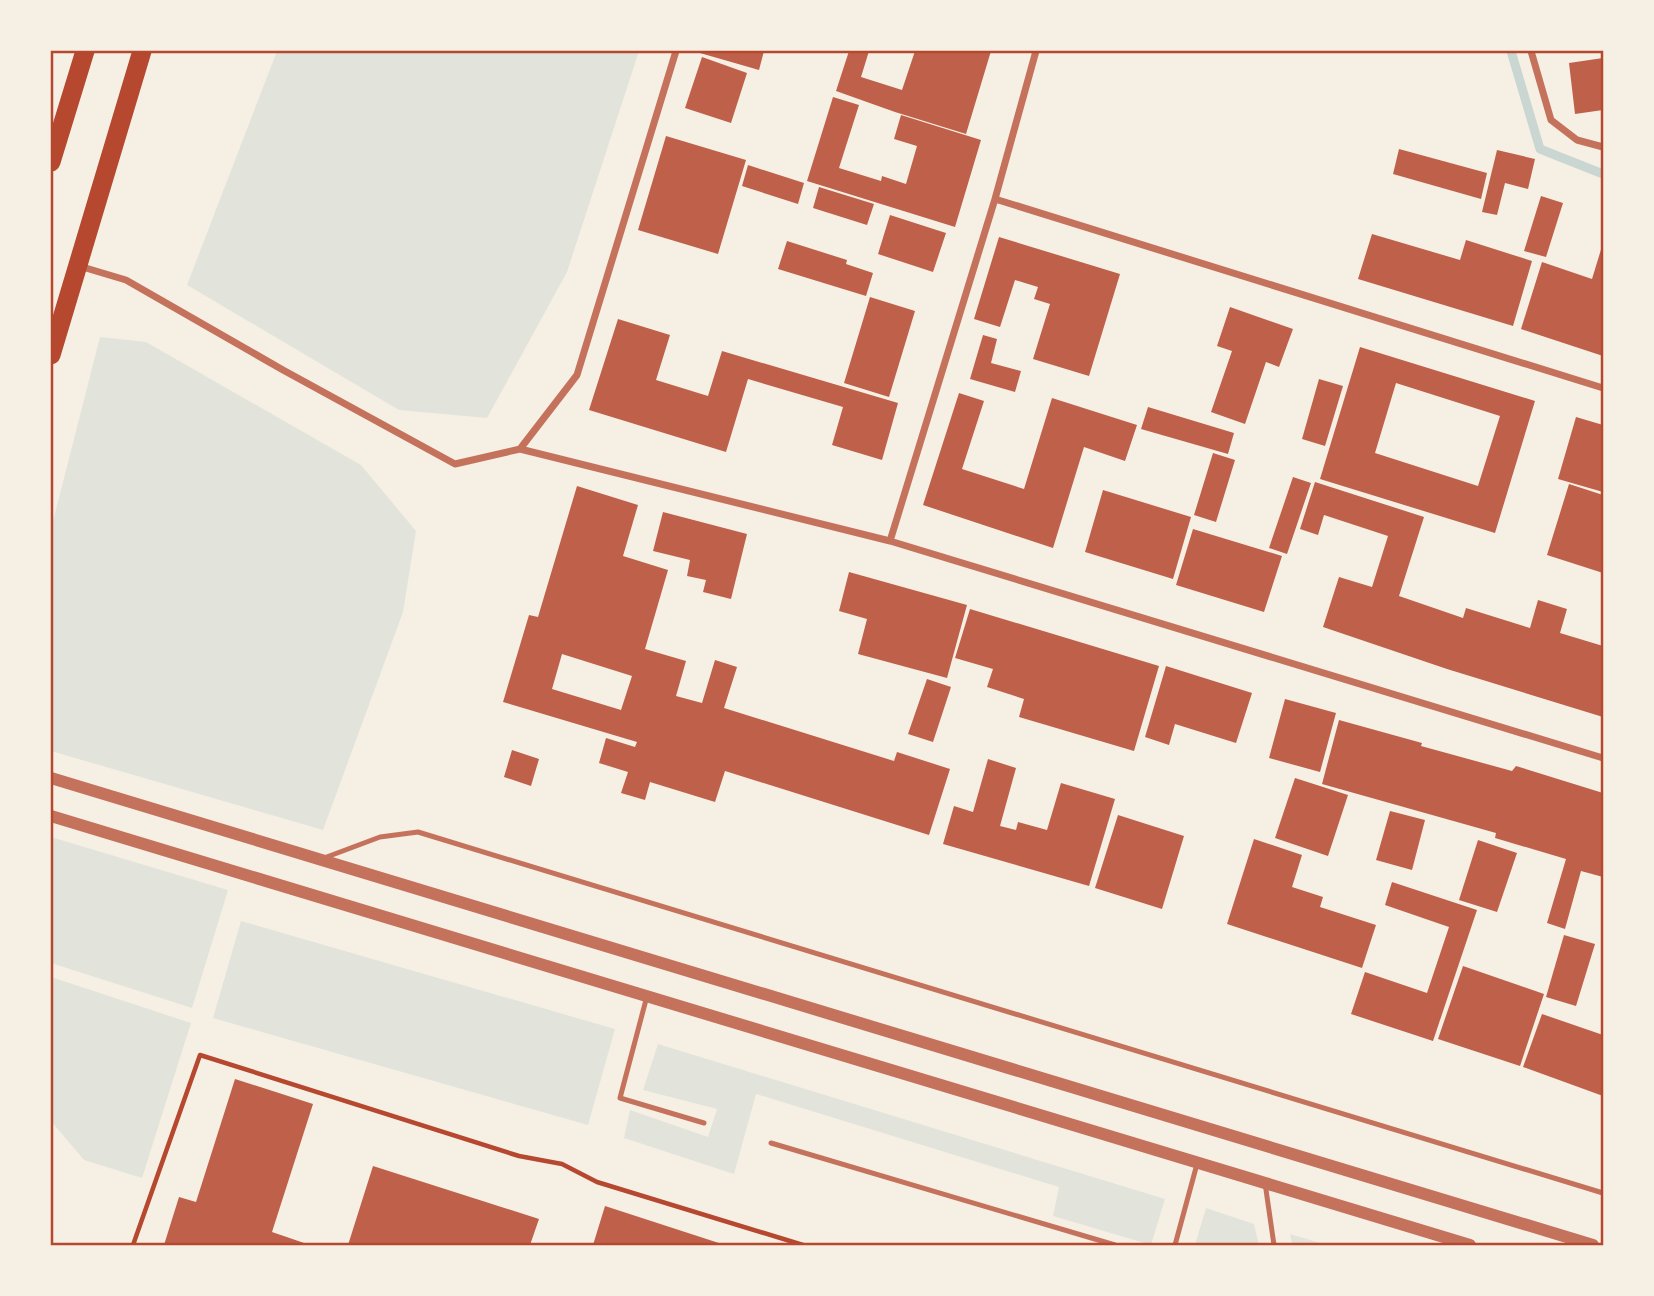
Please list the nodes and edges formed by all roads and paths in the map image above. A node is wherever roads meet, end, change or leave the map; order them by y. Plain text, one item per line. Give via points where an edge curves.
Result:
1 (85, 51) edge
2 (142, 51) edge
3 (676, 51) edge
4 (1036, 51) edge
5 (1531, 51) edge
6 (1603, 147) edge
7 (51, 159) edge
8 (995, 199) junction
9 (78, 266) junction
10 (51, 355) edge
11 (1603, 388) edge
12 (520, 449) junction
13 (890, 541) junction
14 (1603, 758) edge
15 (51, 778) edge
16 (51, 816) edge
17 (319, 859) junction
18 (647, 996) junction
19 (704, 1123) dead end
20 (771, 1143) dead end
21 (1197, 1163) junction
22 (1265, 1183) junction
23 (1603, 1193) edge
24 (133, 1245) edge
25 (803, 1245) edge
26 (1115, 1245) edge
27 (1175, 1245) edge
28 (1274, 1245) edge
29 (1470, 1245) edge
30 (1593, 1245) edge

1 - 7 highway
2 - 9 highway
3 - 12 street via 577,375
4 - 8 street
5 - 6 street via 1551,120 1577,140
8 - 11 street
8 - 13 street
9 - 10 highway
9 - 12 street via 126,280 455,464
12 - 13 street
13 - 14 street
15 - 17 street
16 - 18 street
17 - 23 lane via 380,837 418,832
17 - 30 street
18 - 19 lane via 620,1098
18 - 21 street
20 - 26 lane
21 - 22 street
21 - 27 lane
22 - 28 lane
22 - 29 street
24 - 25 path via 200,1055 519,1156 562,1164 597,1182

